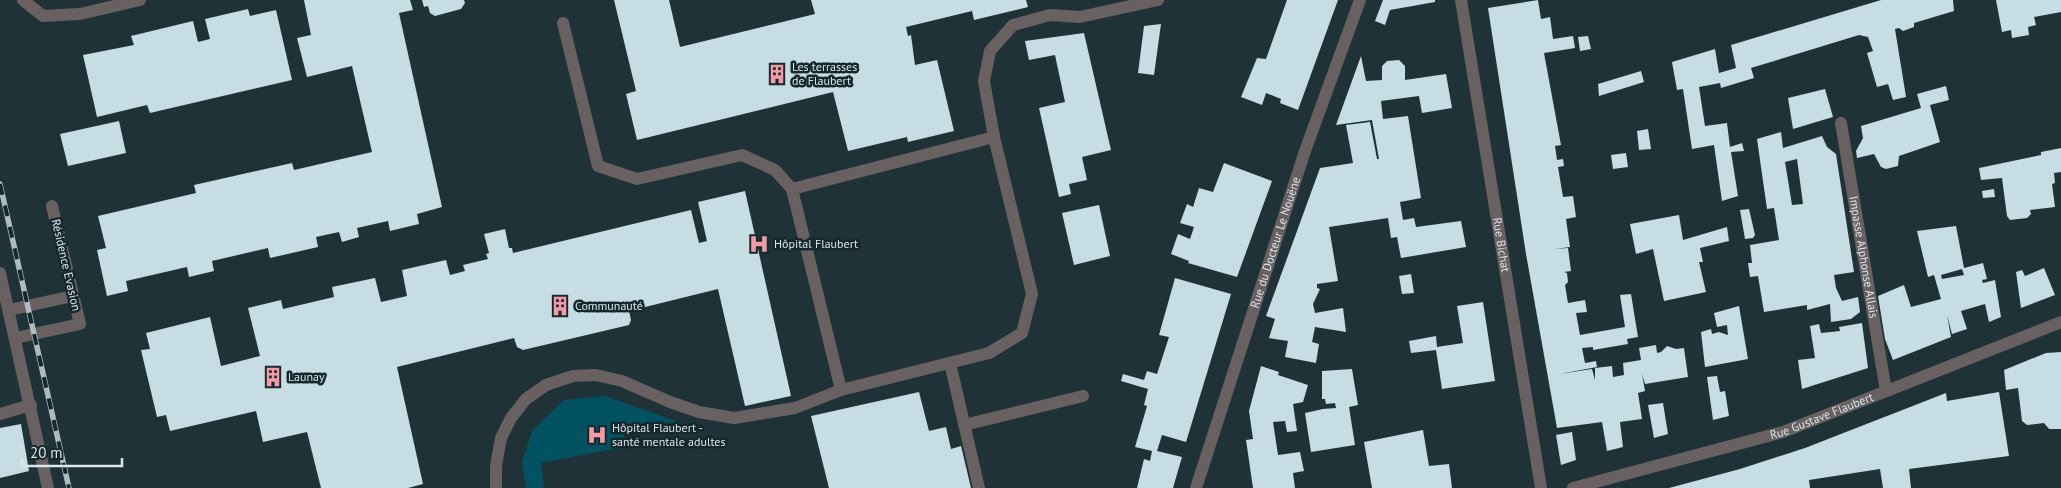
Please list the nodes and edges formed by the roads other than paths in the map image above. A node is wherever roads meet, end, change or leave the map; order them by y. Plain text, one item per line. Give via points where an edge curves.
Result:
1 (23, 0) edge
2 (140, 0) edge
3 (1158, 0) edge
4 (1360, 0) edge
5 (1461, 0) edge
6 (563, 23) dead end
7 (1841, 123) dead end
8 (994, 137) junction
9 (792, 189) junction
10 (52, 206) dead end
11 (0, 273) edge
12 (74, 296) junction
13 (9, 310) junction
14 (2061, 322) edge
15 (15, 338) junction
16 (950, 363) junction
17 (841, 390) junction
18 (1886, 391) junction
19 (1083, 396) dead end
20 (31, 405) junction
21 (0, 414) edge
22 (964, 425) junction
23 (48, 488) edge
24 (496, 488) edge
25 (979, 488) edge
26 (1196, 488) edge
27 (1541, 488) edge
28 (1573, 488) edge

1 - 2 street via 43,16 80,14
3 - 8 street via 1080,17 1050,15 1013,25 990,51 984,81
4 - 26 street, Rue du Docteur Le Nouëne via 1305,151
5 - 27 street, Rue Bichat
6 - 9 street via 598,166 637,178 742,155 775,170
7 - 18 street, Impasse Alphonse Allais
8 - 9 street
8 - 16 street via 1032,294 1022,333 990,353
9 - 17 street
10 - 12 street, Résidence Evasion
11 - 13 street
12 - 13 street
12 - 15 street, Résidence Evasion via 80,324
13 - 15 street
14 - 18 street, Rue Gustave Flaubert
15 - 20 street
16 - 17 street
16 - 22 street
17 - 24 street via 795,408 734,418 699,412 622,381 596,375 573,376 546,385 526,398 511,418 501,438
18 - 28 street, Rue Gustave Flaubert via 1783,432
19 - 22 street
20 - 21 street
20 - 23 street
22 - 25 street

